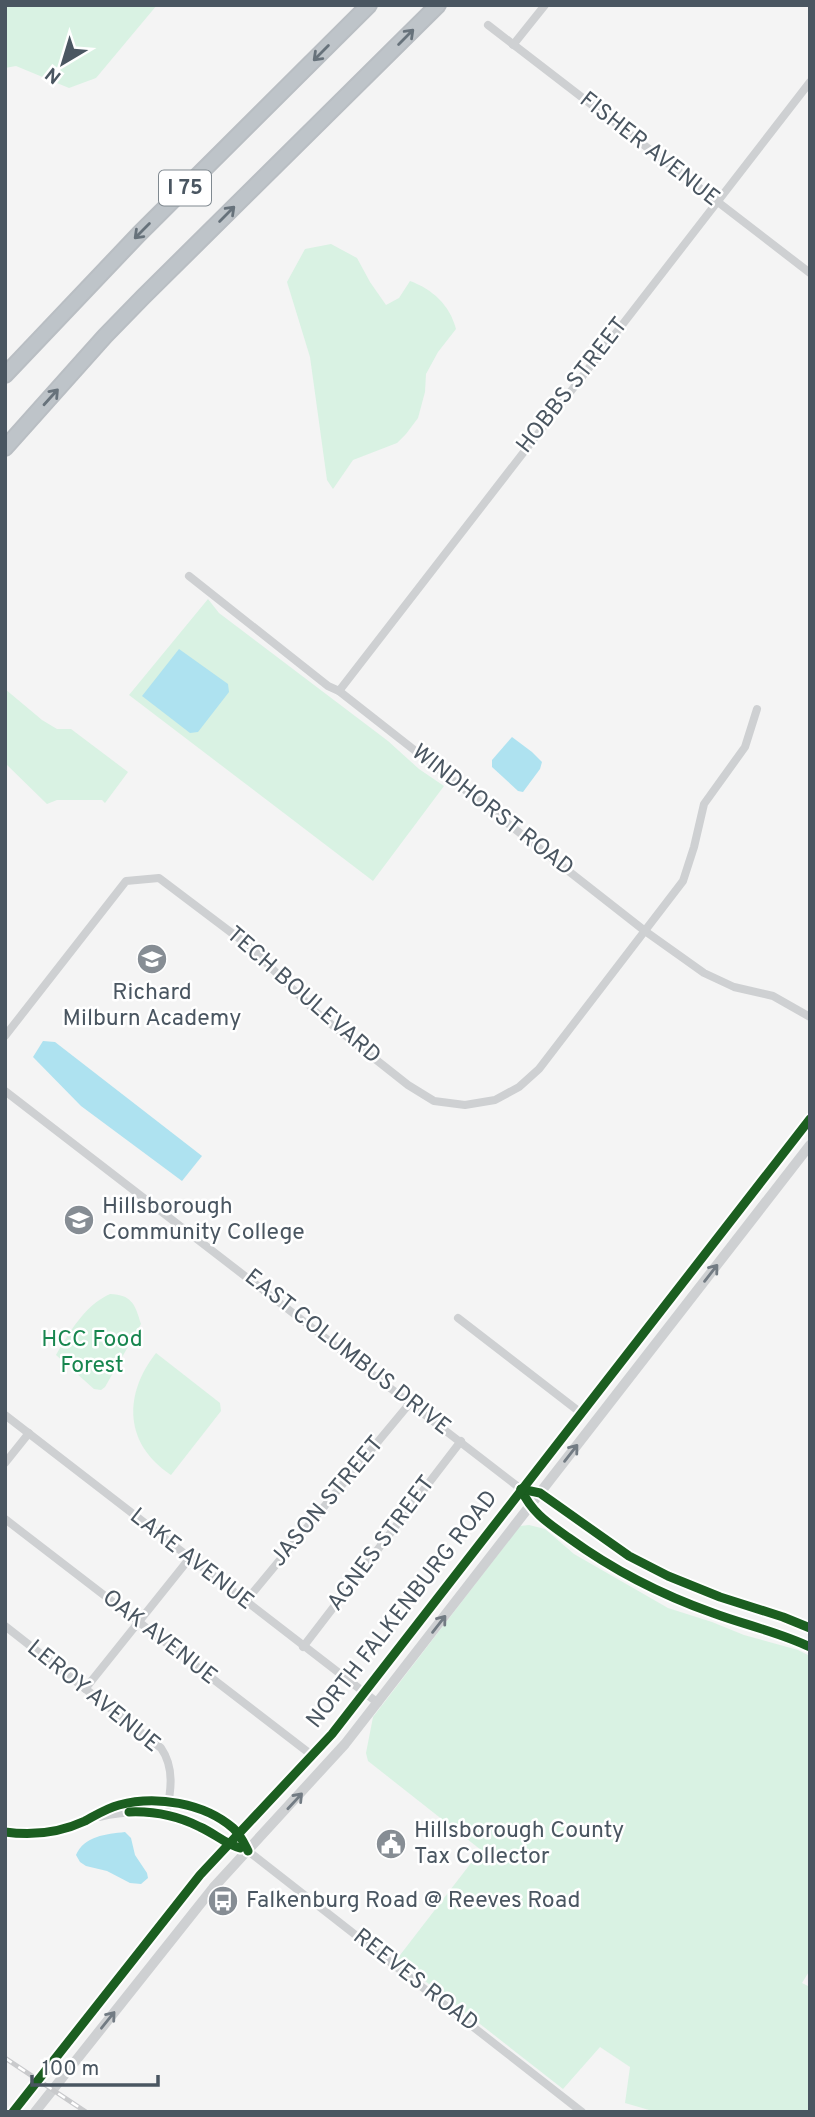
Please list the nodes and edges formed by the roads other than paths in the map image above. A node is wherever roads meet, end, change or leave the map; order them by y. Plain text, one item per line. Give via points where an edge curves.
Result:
1 (369, 5) edge
2 (438, 5) edge
3 (545, 5) edge
4 (488, 25) dead end
5 (513, 45) junction
6 (810, 82) edge
7 (716, 201) junction
8 (810, 273) edge
9 (5, 375) edge
10 (5, 448) edge
11 (189, 576) dead end
12 (339, 691) junction
13 (757, 709) dead end
14 (645, 931) junction
15 (810, 1017) edge
16 (5, 1037) edge
17 (5, 1091) edge
18 (810, 1119) edge
19 (810, 1145) edge
20 (458, 1318) dead end
21 (410, 1403) junction
22 (581, 1413) junction
23 (5, 1415) edge
24 (29, 1433) junction
25 (461, 1441) junction
26 (5, 1463) edge
27 (521, 1489) junction
28 (540, 1493) junction
29 (529, 1507) junction
30 (5, 1519) edge
31 (189, 1559) junction
32 (245, 1602) junction
33 (783, 1617) junction
34 (139, 1622) junction
35 (5, 1626) edge
36 (810, 1628) edge
37 (776, 1634) junction
38 (303, 1647) junction
39 (810, 1647) edge
40 (85, 1689) junction
41 (365, 1693) junction
42 (378, 1703) junction
43 (313, 1756) junction
44 (169, 1801) junction
45 (166, 1815) junction
46 (84, 1821) junction
47 (5, 1832) edge
48 (239, 1835) junction
49 (229, 1845) junction
50 (248, 1850) junction
51 (13, 2112) edge
52 (35, 2112) edge
53 (582, 2112) edge

1 -> 9 highway, I 75 via 139,233
10 -> 2 highway, I 75 via 124,316
3 - 5 street
4 - 5 street, FISHER AVENUE
5 - 7 street, FISHER AVENUE
6 - 7 street, HOBBS STREET
7 - 8 street, FISHER AVENUE
7 - 12 street, HOBBS STREET
11 - 12 street, WINDHORST ROAD
12 - 14 street, WINDHORST ROAD
13 - 14 street, TECH BOULEVARD via 745,747 704,804 682,881
14 - 15 street, WINDHORST ROAD via 704,973 734,987 773,996
14 - 16 street, TECH BOULEVARD via 539,1069 495,1100 465,1105 435,1101 408,1085 317,1013 249,946 159,878 126,881
17 - 21 street, EAST COLUMBUS DRIVE
18 - 22 street, NORTH FALKENBURG ROAD
28 -> 19 street, NORTH FALKENBURG ROAD
20 - 22 street
21 - 25 street, EAST COLUMBUS DRIVE
21 - 32 street, JASON STREET
22 - 27 street, NORTH FALKENBURG ROAD
23 - 24 street, LAKE AVENUE
24 - 26 street
24 - 31 street, LAKE AVENUE
25 - 27 street, EAST COLUMBUS DRIVE
25 - 38 street, AGNES STREET
27 - 28 street, EAST COLUMBUS DRIVE
27 - 29 street, EAST COLUMBUS DRIVE
27 - 41 street, NORTH FALKENBURG ROAD
28 - 29 street, NORTH FALKENBURG ROAD
28 - 33 street, EAST COLUMBUS DRIVE via 629,1556 683,1583
29 - 37 street, EAST COLUMBUS DRIVE via 585,1550 632,1577 679,1600
42 -> 29 street, NORTH FALKENBURG ROAD
30 - 34 street, OAK AVENUE
31 - 32 street, LAKE AVENUE
31 - 34 street
32 - 38 street, LAKE AVENUE
33 - 36 street, EAST COLUMBUS DRIVE
33 - 37 street
34 - 40 street
34 - 43 street, OAK AVENUE
35 - 40 street, LEROY AVENUE
37 - 39 street, EAST COLUMBUS DRIVE
38 - 41 street, LAKE AVENUE
40 - 44 street, LEROY AVENUE via 161,1748 172,1771
41 - 42 street, LAKE AVENUE
41 - 43 street, NORTH FALKENBURG ROAD
50 -> 42 street, NORTH FALKENBURG ROAD
43 - 48 street, NORTH FALKENBURG ROAD
44 - 45 street, LEROY AVENUE
44 - 46 street via 116,1805
44 - 48 street via 203,1811
45 - 46 street via 130,1812
45 - 49 street via 199,1826
46 - 47 street via 58,1831
48 - 49 street, NORTH FALKENBURG ROAD
48 - 50 street
49 - 50 street
49 - 51 street, NORTH FALKENBURG ROAD via 200,1875
52 -> 50 street, NORTH FALKENBURG ROAD
50 - 53 street, REEVES ROAD

